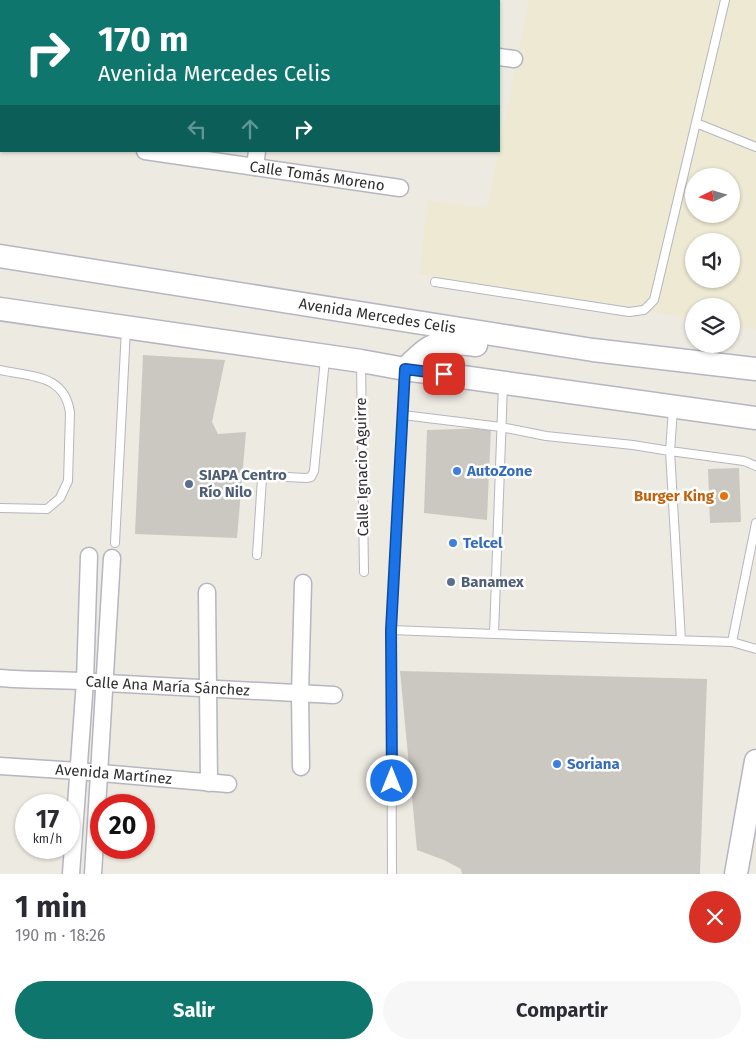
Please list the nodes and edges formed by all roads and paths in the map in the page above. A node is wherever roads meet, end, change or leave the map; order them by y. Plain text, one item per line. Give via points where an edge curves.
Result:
1 (726, 0) edge
2 (696, 124) junction
3 (756, 148) edge
4 (159, 152) edge
5 (256, 159) edge
6 (400, 188) dead end
7 (0, 256) edge
8 (434, 282) dead end
9 (0, 309) edge
10 (126, 327) junction
11 (593, 350) junction
12 (325, 356) junction
13 (361, 361) junction
14 (405, 369) junction
15 (756, 369) edge
16 (0, 370) edge
17 (503, 382) junction
18 (673, 406) junction
19 (404, 415) junction
20 (756, 418) edge
21 (501, 427) junction
22 (670, 451) junction
23 (756, 466) edge
24 (0, 508) edge
25 (756, 523) edge
26 (114, 550) joint
27 (257, 555) dead end
28 (90, 556) dead end
29 (364, 572) dead end
30 (303, 583) dead end
31 (207, 592) dead end
32 (391, 630) junction
33 (494, 634) junction
34 (681, 640) junction
35 (732, 642) junction
36 (756, 650) edge
37 (0, 678) edge
38 (85, 681) junction
39 (106, 683) junction
40 (208, 688) junction
41 (300, 694) junction
42 (334, 695) dead end
43 (756, 761) edge
44 (0, 766) edge
45 (300, 767) dead end
46 (78, 771) junction
47 (100, 774) junction
48 (208, 783) junction
49 (228, 784) dead end
50 (71, 874) edge
51 (93, 874) edge
52 (392, 874) edge
53 (736, 874) edge

1 - 2 lane
2 - 3 lane
2 - 8 lane via 654,300 644,310 629,312
4 - 5 street, Calle Tomás Moreno
5 - 6 street, Calle Tomás Moreno
7 - 11 main road, Avenida Mercedes Celis
9 - 10 main road
10 - 12 main road
10 - 26 lane
11 - 14 main road via 563,355 452,342 434,344
11 - 15 main road, Avenida Mercedes Celis
12 - 13 main road
12 - 27 lane via 314,471 311,477 306,478 262,478
13 - 14 main road
13 - 29 lane, Calle Ignacio Aguirre
14 - 17 main road
14 - 19 lane
16 - 24 lane via 51,381 65,394 70,413 68,481 60,498 47,509
17 - 18 main road
17 - 21 lane
18 - 20 main road
18 - 22 lane
19 - 21 lane
19 - 32 lane
21 - 22 lane via 546,436
21 - 33 lane
22 - 23 lane via 744,461
22 - 34 lane
25 - 35 lane
26 - 39 street
28 - 38 street
30 - 41 street
31 - 40 street
32 - 33 lane
32 - 52 lane
33 - 34 lane
34 - 35 lane
35 - 36 lane
37 - 38 street, Calle Ana María Sánchez
38 - 39 street, Calle Ana María Sánchez
38 - 46 street
39 - 40 street, Calle Ana María Sánchez
39 - 47 street
40 - 41 street, Calle Ana María Sánchez
40 - 48 street
41 - 42 street, Calle Ana María Sánchez
41 - 45 street
43 - 53 main road
44 - 46 street, Avenida Martínez
46 - 47 street, Avenida Martínez
46 - 50 street
47 - 48 street, Avenida Martínez
47 - 51 street
48 - 49 street, Avenida Martínez

